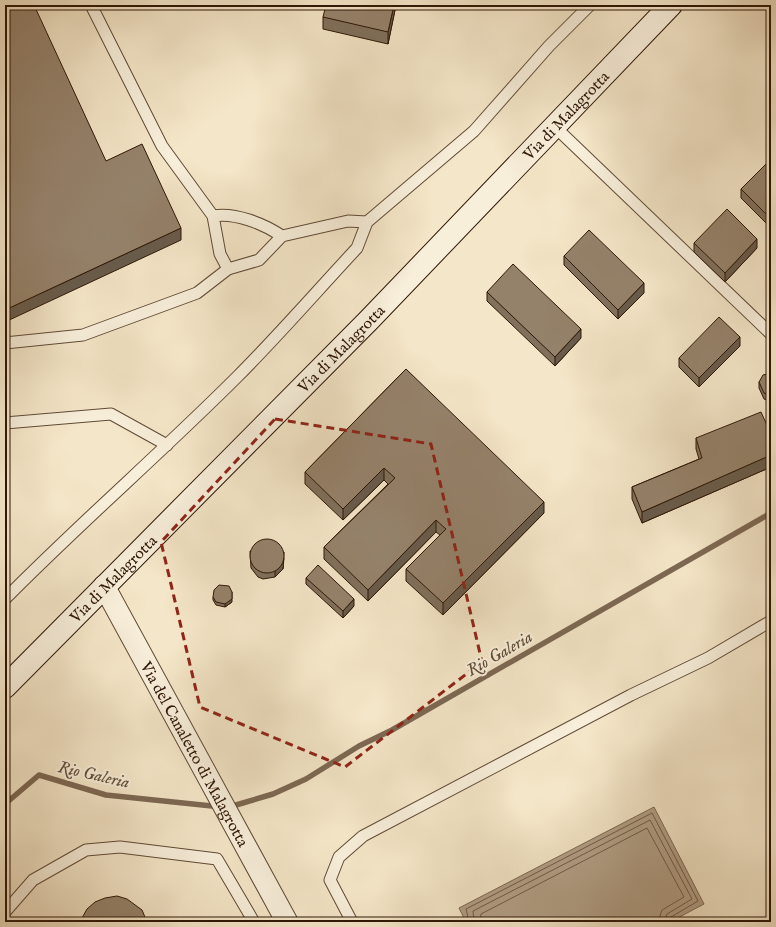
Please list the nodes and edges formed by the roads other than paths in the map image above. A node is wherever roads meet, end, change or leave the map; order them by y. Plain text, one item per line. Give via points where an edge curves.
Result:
1 (91, 5) edge
2 (590, 5) edge
3 (671, 5) edge
4 (554, 126) junction
5 (213, 216) junction
6 (367, 222) junction
7 (282, 236) junction
8 (228, 269) junction
9 (771, 334) edge
10 (5, 342) edge
11 (5, 422) edge
12 (166, 445) junction
13 (104, 586) junction
14 (5, 599) edge
15 (771, 621) edge
16 (5, 687) edge
17 (5, 912) edge
18 (254, 922) edge
19 (287, 922) edge
20 (352, 922) edge

1 - 5 lane via 162,146
2 - 6 lane via 549,46 474,131
3 - 4 main road, Via di Malagrotta
4 - 9 lane
4 - 13 main road, Via di Malagrotta via 374,314
5 - 7 lane via 224,214 269,227
5 - 8 lane via 220,254
6 - 7 lane via 348,222
6 - 12 lane via 356,248 238,376
7 - 8 lane via 259,260
8 - 10 lane via 197,293 83,335
11 - 12 lane via 111,414
12 - 14 lane via 53,550
13 - 16 main road, Via di Malagrotta
13 - 19 street, Via del Canaletto di Malagrotta
15 - 20 lane via 708,658 631,695 363,836 338,857 330,880
17 - 18 lane via 33,880 86,850 120,847 217,859

